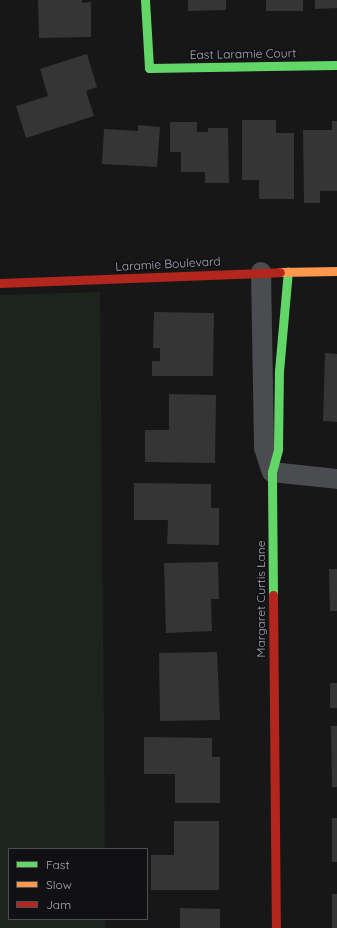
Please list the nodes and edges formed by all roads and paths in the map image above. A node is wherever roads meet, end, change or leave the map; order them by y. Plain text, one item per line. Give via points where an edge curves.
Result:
1 (144, 0) edge
2 (337, 65) edge
3 (337, 271) edge
4 (261, 272) junction
5 (288, 272) junction
6 (0, 283) edge
7 (272, 472) junction
8 (337, 479) edge
9 (276, 928) edge

1 - 2 street, East Laramie Court via 149,68
3 - 5 street, Laramie Boulevard
4 - 5 street, Laramie Boulevard
4 - 6 street, Laramie Boulevard via 181,274 74,282
4 - 7 street via 264,448
5 - 7 street, Margaret Curtis Lane via 279,371 278,449
7 - 8 street
7 - 9 street, Margaret Curtis Lane

